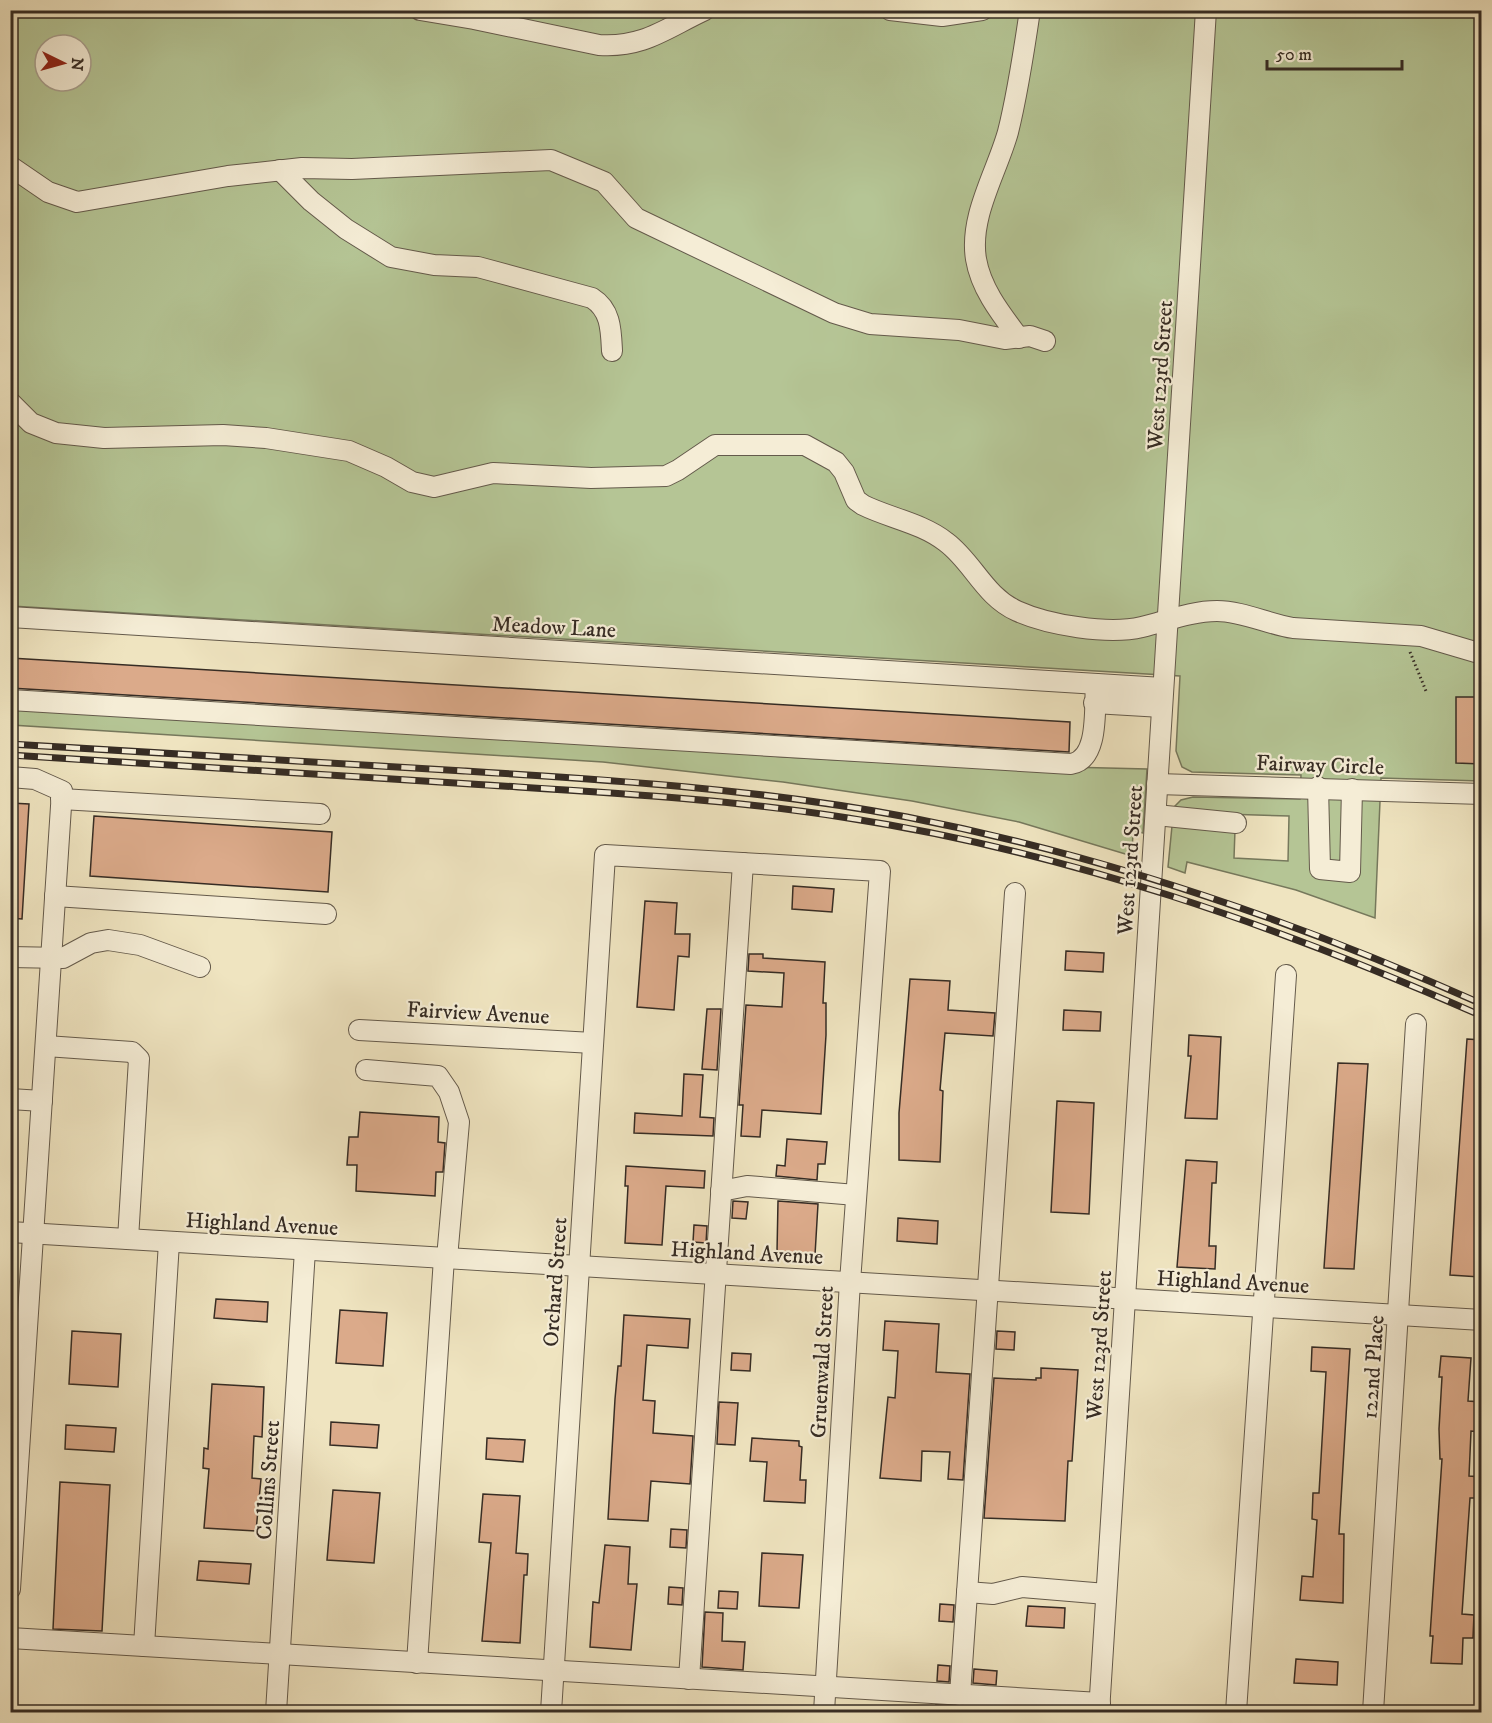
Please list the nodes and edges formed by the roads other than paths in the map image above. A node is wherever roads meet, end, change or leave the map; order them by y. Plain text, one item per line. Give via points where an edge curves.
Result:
1 (420, 10) edge
2 (705, 10) edge
3 (890, 10) edge
4 (982, 10) edge
5 (1030, 10) edge
6 (1206, 10) edge
7 (10, 166) edge
8 (280, 170) junction
9 (1019, 338) junction
10 (1045, 341) dead end
11 (612, 351) dead end
12 (10, 402) edge
13 (10, 617) edge
14 (1168, 619) junction
15 (1482, 654) edge
16 (1095, 693) junction
17 (1163, 697) junction
18 (10, 700) edge
19 (10, 777) edge
20 (1157, 784) junction
21 (1318, 788) junction
22 (1352, 789) junction
23 (1482, 794) edge
24 (62, 795) junction
25 (320, 814) dead end
26 (1155, 815) junction
27 (1236, 823) dead end
28 (743, 863) junction
29 (1015, 893) dead end
30 (55, 896) junction
31 (326, 914) dead end
32 (10, 957) edge
33 (51, 959) junction
34 (200, 967) dead end
35 (1286, 975) dead end
36 (1416, 1024) dead end
37 (359, 1030) dead end
38 (593, 1042) junction
39 (46, 1046) junction
40 (366, 1070) dead end
41 (10, 1099) edge
42 (42, 1101) junction
43 (721, 1191) junction
44 (856, 1195) junction
45 (10, 1232) edge
46 (33, 1233) junction
47 (129, 1239) junction
48 (169, 1242) junction
49 (305, 1250) junction
50 (446, 1258) junction
51 (579, 1266) junction
52 (715, 1274) junction
53 (850, 1282) junction
54 (987, 1291) junction
55 (1125, 1299) junction
56 (1262, 1307) junction
57 (1400, 1316) junction
58 (1482, 1320) edge
59 (17, 1376) edge
60 (13, 1508) edge
61 (10, 1588) edge
62 (967, 1592) junction
63 (1106, 1594) junction
64 (10, 1638) edge
65 (144, 1646) junction
66 (280, 1654) junction
67 (417, 1663) junction
68 (554, 1671) junction
69 (689, 1679) junction
70 (826, 1688) junction
71 (960, 1695) junction
72 (1099, 1708) edge
73 (276, 1713) edge
74 (551, 1713) edge
75 (824, 1713) edge
76 (1236, 1713) edge
77 (1373, 1713) edge

1 - 2 street via 617,46 654,38
3 - 4 street via 942,16
5 - 9 street via 1019,84 975,243 976,260 987,289
6 - 14 street, West 123rd Street
7 - 8 street via 48,192 76,202
8 - 9 street via 551,160 604,182 636,218 834,313 881,325
8 - 11 street via 346,229 392,257 434,265 478,267 591,298 600,303 609,320
9 - 10 street via 1030,336
12 - 14 street via 31,423 56,433 104,438 266,438 349,451 412,482 434,487 493,473 591,478 666,476 715,445 805,445 836,462 856,500 937,536 984,587 1017,611 1063,624 1108,629 1142,627
13 - 16 street, Meadow Lane
14 - 15 street via 1202,612 1231,612 1293,628 1403,634
14 - 17 street, West 123rd Street
16 - 17 street, Meadow Lane
16 - 18 street via 1089,750 1083,760 1071,764
17 - 20 street, West 123rd Street
19 - 24 street via 35,778
20 - 21 street, Fairway Circle
20 - 26 street, West 123rd Street
21 - 22 street, Fairway Circle
21 - 22 street via 1320,870 1350,872
22 - 23 street, Fairway Circle
24 - 25 street
24 - 30 street
26 - 27 street
26 - 55 street, West 123rd Street
28 - 38 street, Orchard Street via 605,855
28 - 43 street
28 - 44 street, Gruenwald Street via 880,871
29 - 54 street
30 - 31 street
30 - 33 street
32 - 33 street
33 - 34 street via 108,940 140,945
33 - 39 street
35 - 56 street
36 - 57 street, 122nd Place
37 - 38 street, Fairview Avenue
38 - 51 street, Orchard Street
39 - 42 street
39 - 47 street via 132,1052 139,1059
40 - 50 street via 438,1076 457,1110
41 - 42 street
42 - 46 street
43 - 44 street via 747,1186
43 - 52 street
44 - 53 street, Gruenwald Street
45 - 46 street, Highland Avenue
46 - 47 street, Highland Avenue
46 - 59 street
47 - 48 street, Highland Avenue
48 - 49 street, Highland Avenue
48 - 65 street
49 - 50 street, Highland Avenue
49 - 66 street, Collins Street
50 - 51 street, Highland Avenue
50 - 67 street
51 - 52 street, Highland Avenue
51 - 68 street, Orchard Street
52 - 53 street, Highland Avenue
52 - 69 street
53 - 54 street, Highland Avenue
53 - 70 street, Gruenwald Street
54 - 55 street, Highland Avenue
54 - 62 street
55 - 56 street, Highland Avenue
55 - 63 street, West 123rd Street
56 - 57 street, Highland Avenue
56 - 76 street
57 - 58 street, Highland Avenue
57 - 77 street, 122nd Place
59 - 60 street
60 - 61 street
62 - 63 street via 993,1594 1022,1587
62 - 71 street
63 - 72 street, West 123rd Street
64 - 65 street
65 - 66 street
66 - 67 street
66 - 73 street, Collins Street
67 - 68 street
68 - 69 street
68 - 74 street, Orchard Street
69 - 70 street
70 - 71 street
70 - 75 street, Gruenwald Street
71 - 72 street

